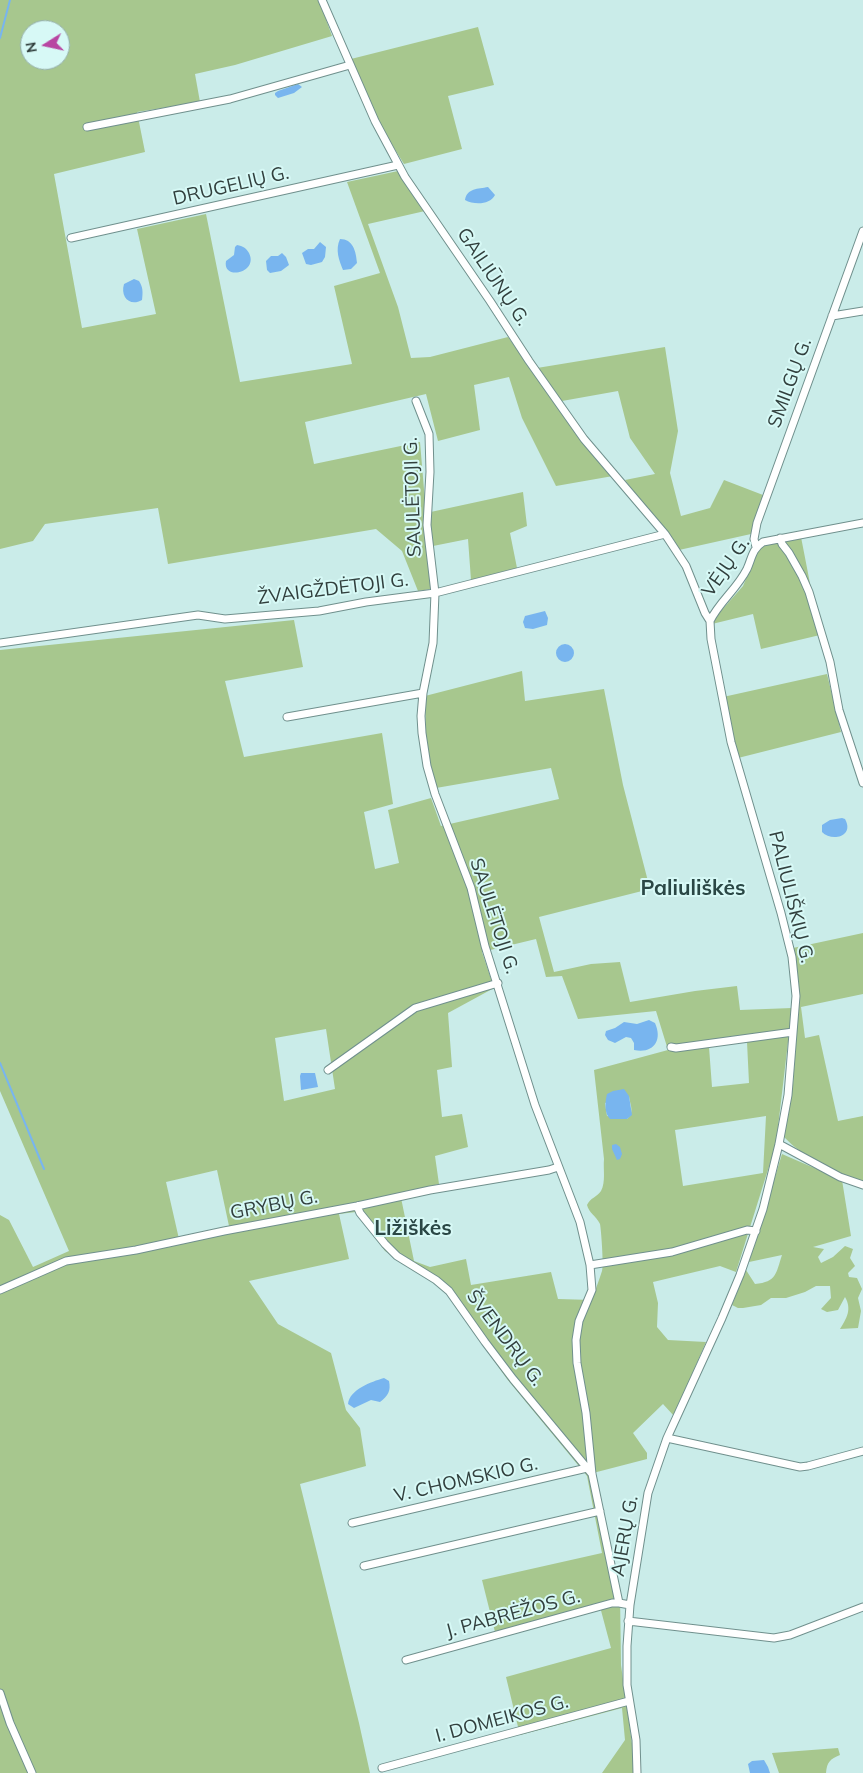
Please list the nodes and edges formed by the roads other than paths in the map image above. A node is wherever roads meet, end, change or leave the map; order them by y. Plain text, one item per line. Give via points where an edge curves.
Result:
1 (322, 0) edge
2 (350, 65) junction
3 (88, 128) dead end
4 (398, 165) junction
5 (863, 231) edge
6 (71, 238) dead end
7 (863, 311) edge
8 (832, 316) junction
9 (416, 401) dead end
10 (863, 523) edge
11 (666, 534) junction
12 (780, 538) junction
13 (756, 546) junction
14 (675, 548) joint
15 (435, 593) junction
16 (710, 621) junction
17 (0, 643) edge
18 (423, 693) junction
19 (287, 717) dead end
20 (863, 783) edge
21 (498, 983) junction
22 (793, 1032) junction
23 (671, 1047) dead end
24 (328, 1070) dead end
25 (779, 1144) junction
26 (558, 1167) junction
27 (863, 1186) edge
28 (357, 1206) junction
29 (756, 1231) junction
30 (590, 1265) junction
31 (0, 1290) edge
32 (722, 1318) joint
33 (667, 1438) junction
34 (863, 1451) edge
35 (587, 1468) junction
36 (592, 1474) junction
37 (600, 1511) junction
38 (352, 1523) dead end
39 (364, 1566) dead end
40 (619, 1602) junction
41 (630, 1605) junction
42 (863, 1607) edge
43 (628, 1620) junction
44 (406, 1660) dead end
45 (0, 1693) edge
46 (629, 1701) junction
47 (382, 1768) dead end
48 (32, 1773) edge
49 (637, 1773) edge

1 - 2 street, GAILIŪNŲ G.
2 - 3 street via 230,99
2 - 4 street, GAILIŪNŲ G.
4 - 6 street, DRUGELIŲ G.
4 - 11 street, GAILIŪNŲ G. via 584,438
5 - 8 street, SMILGŲ G.
7 - 8 street
8 - 13 street, SMILGŲ G. via 756,523
9 - 15 street, SAULĖTOJI G. via 429,434 428,525
10 - 12 street, VĖJŲ G.
11 - 14 street, GAILIŪNŲ G.
11 - 15 street, ŽVAIGŽDĖTOJI G.
12 - 13 street, VĖJŲ G.
12 - 20 street via 809,592 830,662 839,710
13 - 16 street, VĖJŲ G. via 740,581
14 - 16 street, PALIULIŠKIŲ G.
15 - 17 street, ŽVAIGŽDĖTOJI G. via 319,610 225,619 198,615
15 - 18 street, SAULĖTOJI G. via 433,644
16 - 22 street, PALIULIŠKIŲ G. via 731,742 792,957 796,996
18 - 19 street
18 - 21 street, SAULĖTOJI G. via 421,716 427,766 471,888
21 - 24 street via 415,1008
21 - 26 street, SAULĖTOJI G. via 535,1105
22 - 23 street
22 - 25 street, PALIULIŠKIŲ G. via 788,1095
25 - 27 street
25 - 29 street, PALIULIŠKIŲ G.
26 - 28 street, GRYBŲ G.
26 - 30 street, SAULĖTOJI G. via 580,1222
28 - 31 street, GRYBŲ G. via 66,1261
28 - 35 street, ŠVENDRŲ G. via 384,1244 397,1256 450,1291 513,1379
29 - 30 street via 747,1230 672,1252
29 - 32 street, PALIULIŠKIŲ G.
30 - 36 street, SAULĖTOJI G. via 592,1290 579,1321 576,1340
32 - 33 street, AJERŲ G.
33 - 34 street via 800,1467
33 - 41 street, AJERŲ G. via 648,1493
35 - 36 street, ŠVENDRŲ G.
35 - 38 street, V. CHOMSKIO G.
36 - 37 street, ŠVENDRŲ G.
37 - 39 street
37 - 40 street, ŠVENDRŲ G.
40 - 41 street
40 - 44 street, J. PABRĖŽOS G.
41 - 43 street, AJERŲ G.
42 - 43 street via 774,1638
43 - 46 street, AJERŲ G.
45 - 48 street
46 - 47 street, I. DOMEIKOS G.
46 - 49 street, AJERŲ G. via 636,1740

